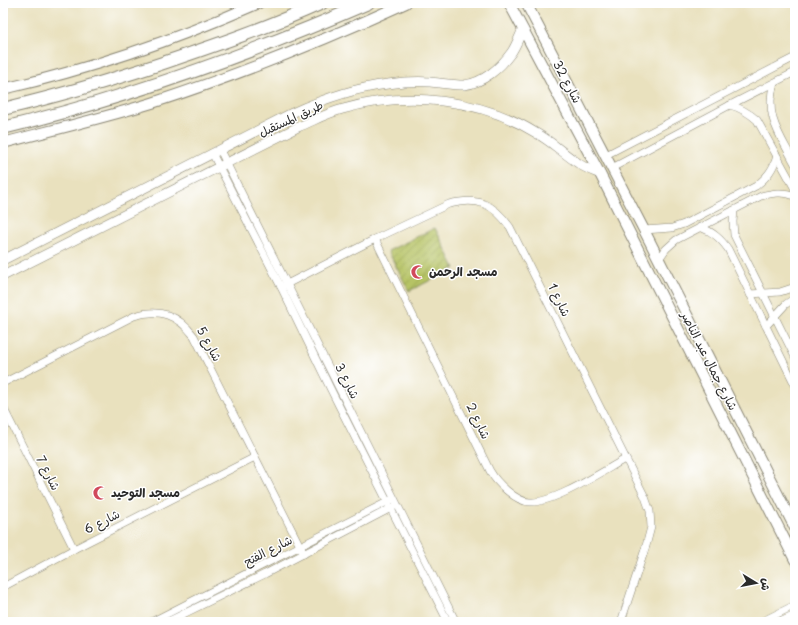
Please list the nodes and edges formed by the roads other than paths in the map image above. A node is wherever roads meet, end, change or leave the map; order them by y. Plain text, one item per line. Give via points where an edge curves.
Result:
1 (259, 3) edge
2 (322, 3) edge
3 (368, 3) edge
4 (406, 3) edge
5 (510, 3) edge
6 (526, 3) edge
7 (523, 29) junction
8 (795, 57) edge
9 (795, 72) edge
10 (774, 83) junction
11 (3, 89) edge
12 (730, 105) junction
13 (3, 109) edge
14 (774, 124) junction
15 (3, 128) edge
16 (763, 129) junction
17 (3, 143) edge
18 (216, 151) junction
19 (606, 155) junction
20 (777, 156) junction
21 (795, 164) edge
22 (223, 165) junction
23 (612, 168) junction
24 (600, 174) junction
25 (756, 186) junction
26 (795, 189) edge
27 (761, 196) junction
28 (795, 196) edge
29 (734, 210) junction
30 (690, 221) junction
31 (697, 229) junction
32 (644, 230) junction
33 (375, 239) junction
34 (659, 259) junction
35 (3, 260) edge
36 (3, 276) edge
37 (284, 285) junction
38 (792, 288) edge
39 (762, 293) junction
40 (750, 294) junction
41 (794, 298) edge
42 (774, 317) junction
43 (766, 326) junction
44 (795, 357) edge
45 (3, 382) edge
46 (795, 385) edge
47 (3, 407) edge
48 (740, 420) junction
49 (728, 428) junction
50 (754, 446) junction
51 (740, 453) junction
52 (255, 457) junction
53 (625, 459) junction
54 (397, 501) junction
55 (389, 505) junction
56 (795, 528) edge
57 (300, 547) junction
58 (74, 549) junction
59 (304, 554) junction
60 (795, 560) edge
61 (3, 587) edge
62 (795, 606) edge
63 (795, 615) edge
64 (151, 622) edge
65 (167, 622) edge
66 (448, 622) edge
67 (456, 622) edge
68 (621, 622) edge
69 (761, 622) edge
70 (780, 622) edge

1 - 11 main road via 128,53 28,84
2 - 13 highway via 177,58 80,89
3 - 15 highway via 212,65 104,101
4 - 17 main road via 294,51 152,103
5 - 7 main road, شارع 32
6 - 19 main road, شارع 32
7 - 18 street, طريق المستقبل via 508,58 489,75 479,80 465,85 394,83 338,94 298,110
7 - 24 main road, شارع 32
8 - 19 street
9 - 10 street
10 - 12 street
10 - 14 street via 770,104
12 - 16 street via 750,113
12 - 23 street
14 - 16 street via 767,122
14 - 21 street
16 - 20 street
18 - 22 street, شارع 3
18 - 35 street, طريق المستقبل
19 - 23 main road, شارع 32
20 - 25 street via 774,168
20 - 26 street
22 - 24 street, طريق المستقبل via 298,127 342,109 388,100 411,100 461,104 513,120 537,133 579,164
22 - 36 street, طريق المستقبل
22 - 37 street, شارع 3
23 - 32 main road, شارع جمال عبد الناصر
24 - 49 main road, شارع جمال عبد الناصر
25 - 27 street via 761,189
25 - 30 street
27 - 28 street via 774,192
27 - 29 street
29 - 31 street
29 - 39 street via 734,235
30 - 31 street via 690,230
30 - 32 street via 672,228
31 - 34 street via 676,240
31 - 40 street via 711,232 721,239
32 - 34 main road, شارع جمال عبد الناصر
33 - 37 street, شارع 1
33 - 53 street, شارع 1 via 437,209 462,201 476,201 489,205 501,214 510,227
33 - 53 street, شارع 2 via 493,477 509,492 528,502 540,502 561,494
34 - 48 main road, شارع جمال عبد الناصر
37 - 54 street, شارع 3
37 - 55 street, شارع 3 via 330,388
38 - 39 street
38 - 41 street via 787,293 790,299
39 - 40 street
39 - 42 street
40 - 43 street
41 - 42 street
42 - 43 street
42 - 44 street
43 - 46 street
45 - 52 street, شارع 5 via 134,316 156,312 168,314 178,319 194,336
47 - 58 street, شارع 7
48 - 49 main road via 735,428
48 - 50 main road, شارع جمال عبد الناصر
49 - 51 main road, شارع جمال عبد الناصر
50 - 51 main road via 745,446
50 - 56 main road, شارع جمال عبد الناصر
51 - 60 main road, شارع جمال عبد الناصر
52 - 57 street, شارع 5
52 - 58 street, شارع 6
53 - 68 street, شارع 1 via 645,497 651,526
54 - 55 street, شارع الفتح
54 - 67 street, شارع 3
55 - 57 street, شارع الفتح
55 - 59 street, شارع الفتح
55 - 66 street, شارع 3
57 - 59 street, شارع 5
57 - 64 street, شارع الفتح
58 - 61 street, شارع 6
59 - 65 street, شارع الفتح
62 - 69 street
63 - 70 street

